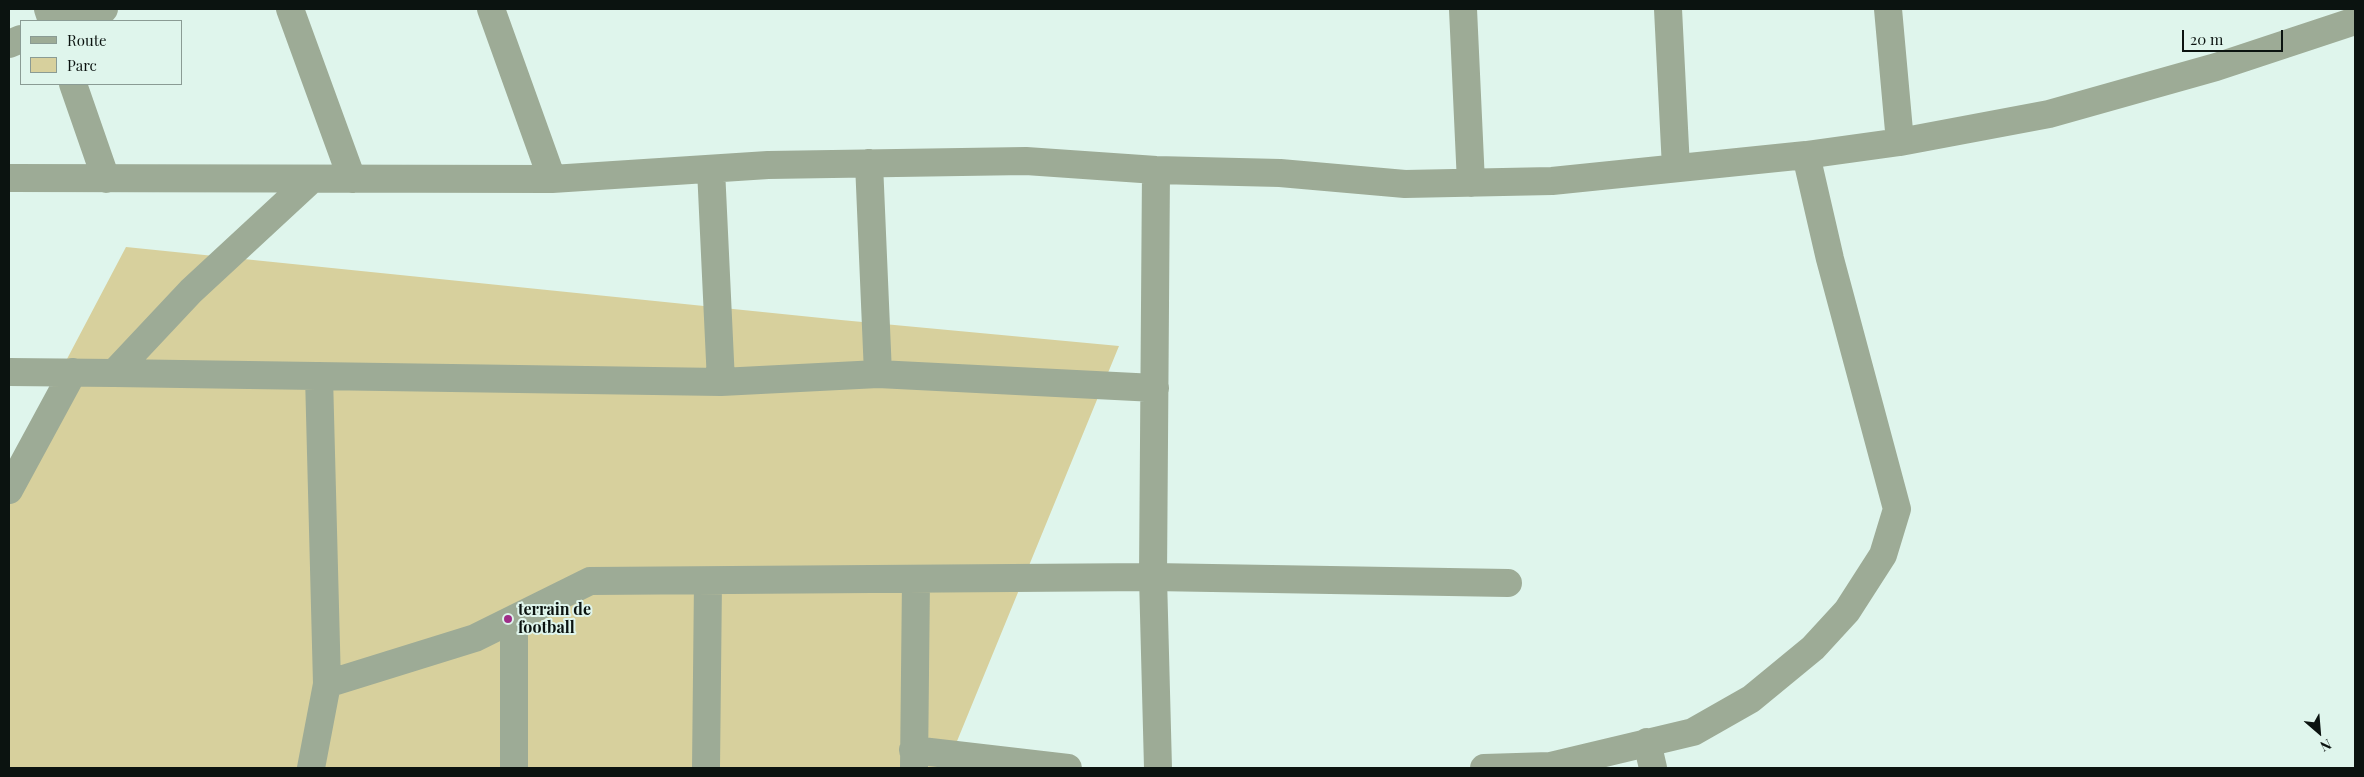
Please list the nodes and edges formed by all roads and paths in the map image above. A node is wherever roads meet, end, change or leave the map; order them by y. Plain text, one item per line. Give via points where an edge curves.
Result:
1 (104, 9) edge
2 (290, 9) edge
3 (491, 9) edge
4 (1463, 9) edge
5 (1668, 9) edge
6 (1888, 9) edge
7 (73, 20) edge
8 (2355, 21) edge
9 (73, 85) edge
10 (1900, 142) junction
11 (1806, 155) junction
12 (869, 163) junction
13 (1676, 168) junction
14 (711, 169) junction
15 (1156, 170) junction
16 (9, 178) edge
17 (106, 179) junction
18 (312, 179) junction
19 (352, 179) junction
20 (552, 179) junction
21 (1471, 183) junction
22 (9, 372) edge
23 (73, 372) junction
24 (114, 373) junction
25 (878, 374) junction
26 (319, 376) junction
27 (721, 382) junction
28 (1154, 388) junction
29 (9, 490) edge
30 (1153, 577) junction
31 (916, 579) junction
32 (708, 580) junction
33 (1508, 582) dead end
34 (514, 619) junction
35 (327, 684) junction
36 (1647, 742) junction
37 (914, 759) edge
38 (311, 768) edge
39 (514, 768) edge
40 (706, 768) edge
41 (1068, 768) edge
42 (1158, 768) edge
43 (1484, 768) edge
44 (1653, 768) edge

1 - 7 street
2 - 19 street
3 - 20 street
4 - 21 street
5 - 13 street
6 - 10 street
8 - 10 street via 2216,67 2049,114
9 - 17 street
10 - 11 street
11 - 13 street
11 - 36 street via 1830,259 1897,509 1883,555 1847,611 1813,648 1751,699 1693,732
12 - 14 street
12 - 15 street via 1026,160
12 - 25 street
13 - 21 street via 1552,181
14 - 20 street
14 - 27 street
15 - 21 street via 1280,173 1405,184
15 - 28 street
16 - 17 street
17 - 18 street
18 - 19 street
18 - 24 street via 191,291
19 - 20 street
22 - 23 street
23 - 24 street
23 - 29 street
24 - 26 street
25 - 27 street
25 - 28 street
26 - 27 street
26 - 35 street
28 - 30 street
30 - 31 street
30 - 33 street
30 - 42 street
31 - 32 street
31 - 37 street
32 - 34 street via 590,581
32 - 40 street
34 - 35 street via 475,638
34 - 39 street
35 - 38 street
36 - 43 street via 1550,766
36 - 44 street
37 - 41 street

